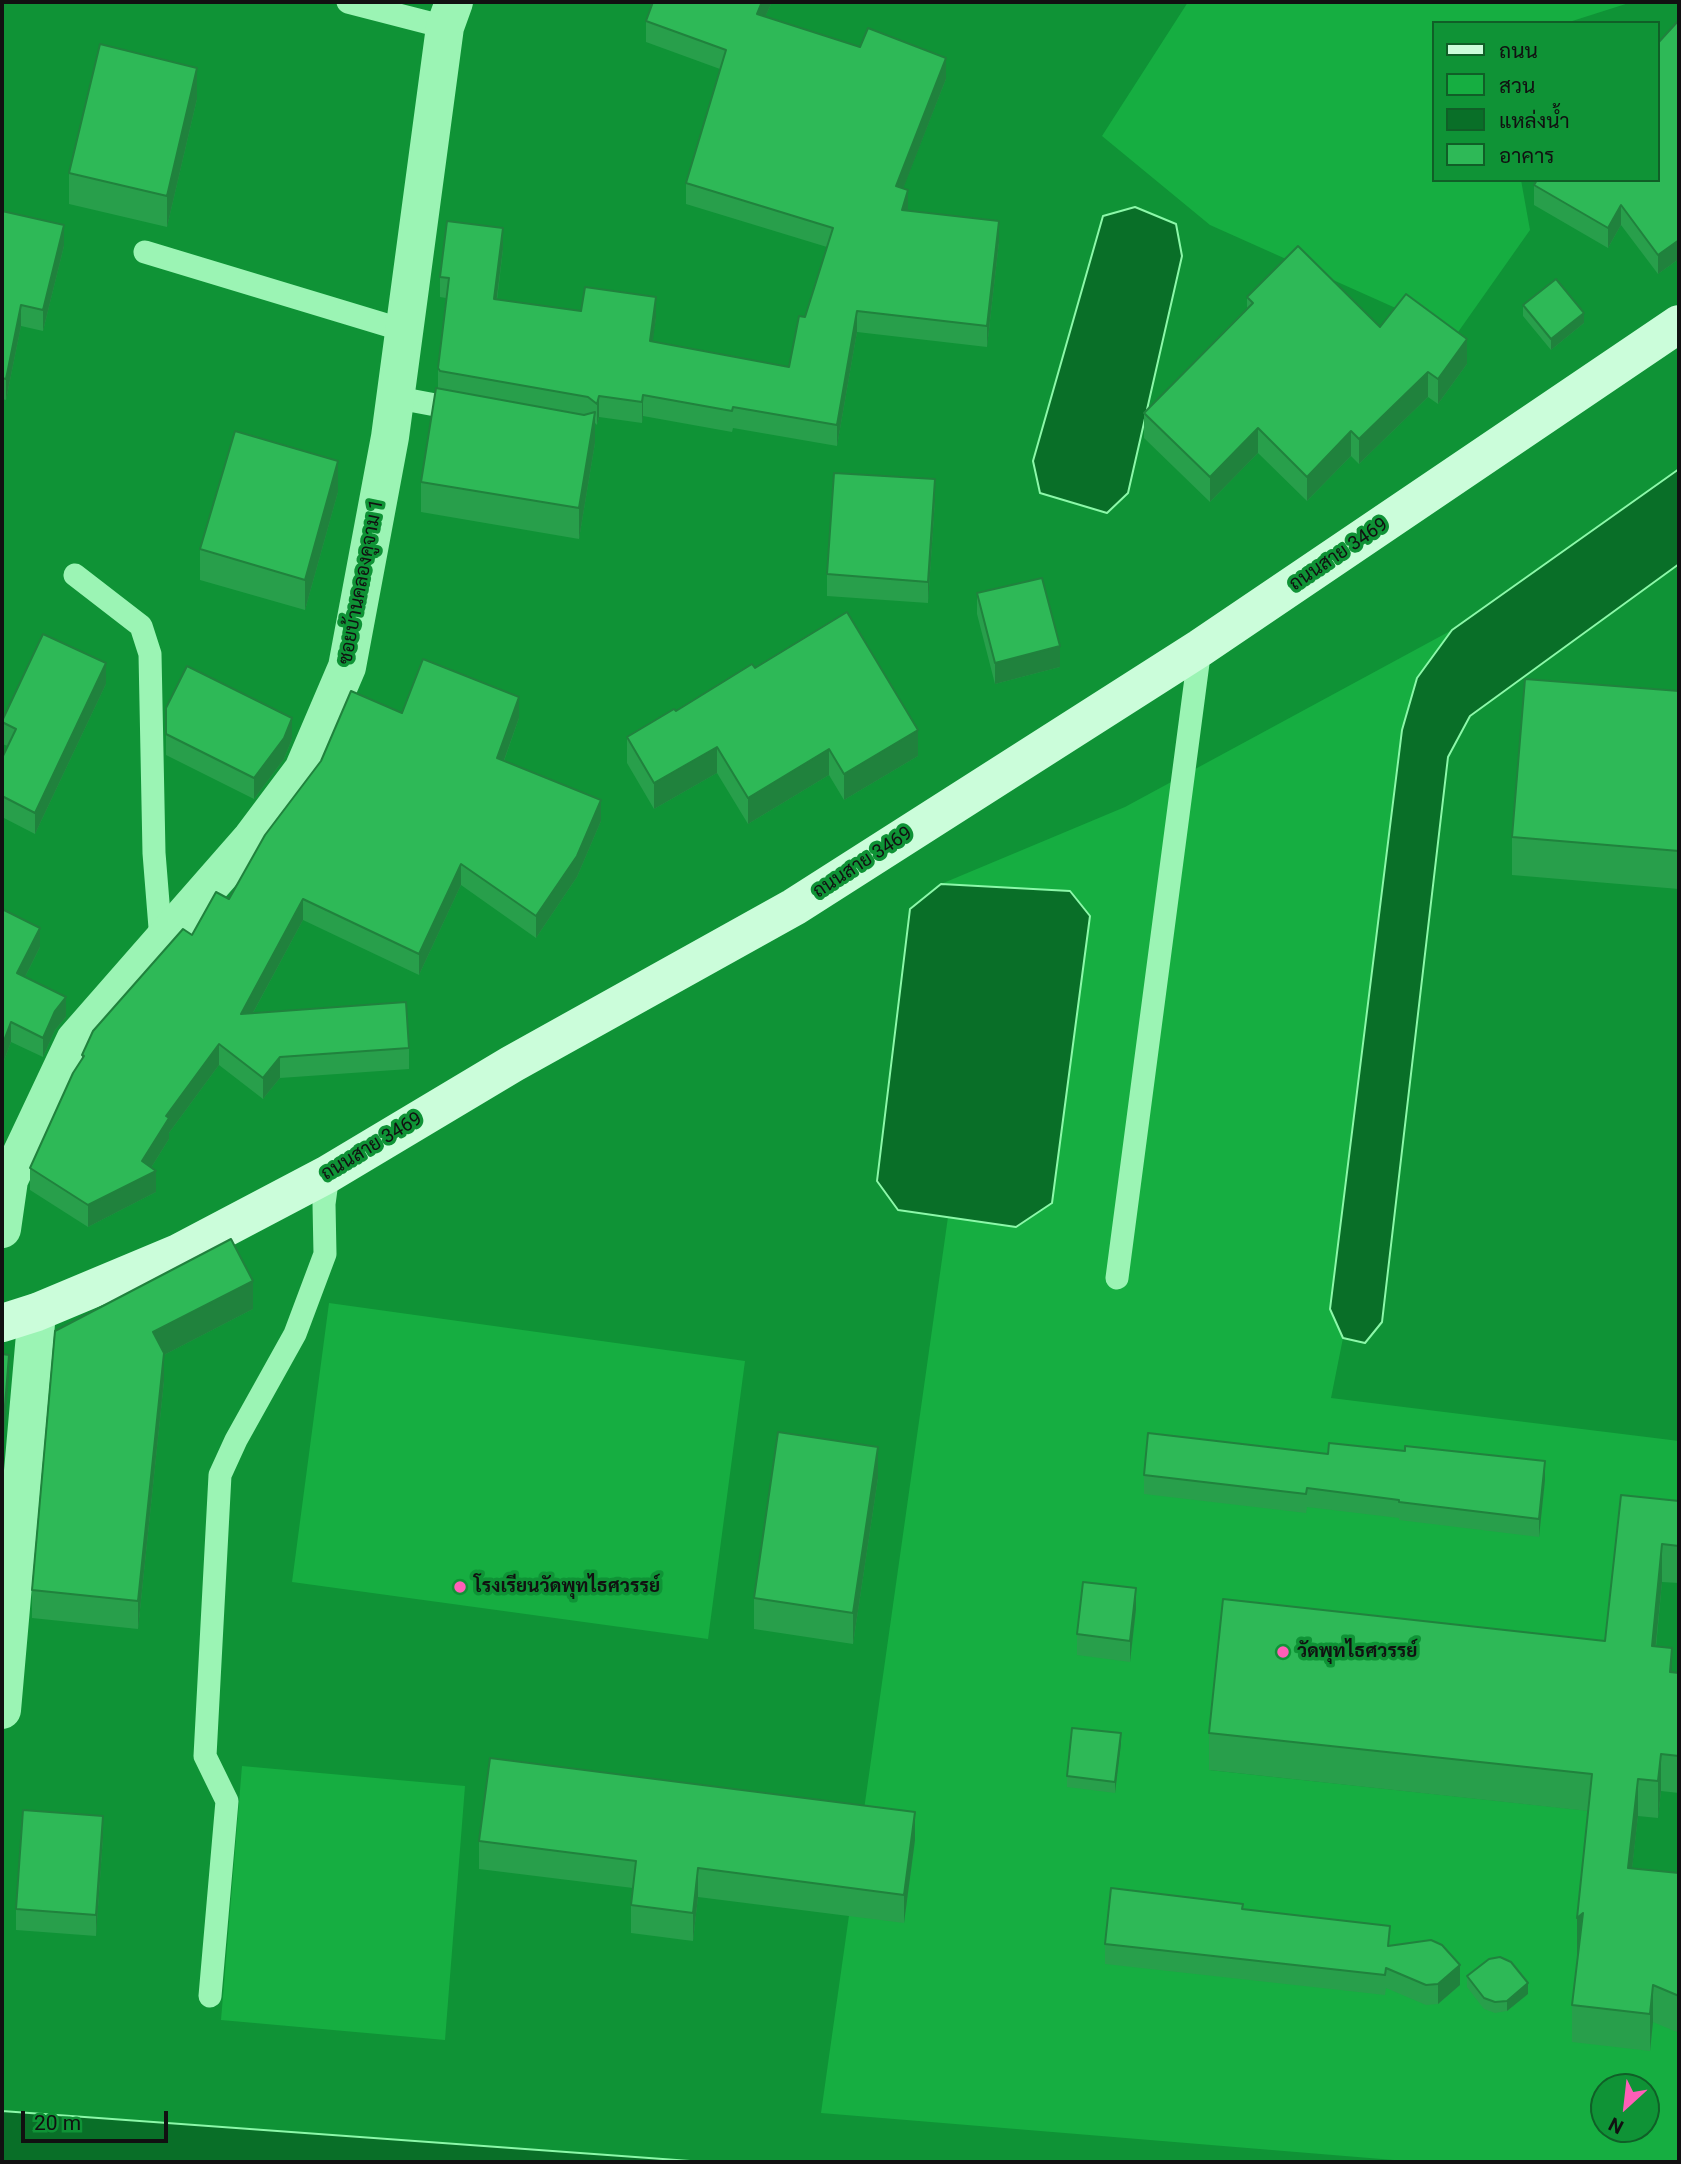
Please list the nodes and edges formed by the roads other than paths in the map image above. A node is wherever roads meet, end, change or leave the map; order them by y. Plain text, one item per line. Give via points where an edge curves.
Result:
1 (348, 2) edge
2 (449, 14) edge
3 (145, 252) dead end
4 (1679, 324) edge
5 (403, 330) junction
6 (393, 397) junction
7 (489, 415) edge
8 (75, 575) dead end
9 (1200, 648) junction
10 (161, 940) junction
11 (328, 1174) junction
12 (2, 1229) edge
13 (1117, 1278) dead end
14 (20, 1317) edge
15 (2, 1710) edge
16 (210, 1996) dead end

1 - 2 lane
2 - 5 street, ซอยบ้านคลองคูจาม 1
3 - 5 lane
4 - 9 street, ถนนสาย 3469
5 - 6 street, ซอยบ้านคลองคูจาม 1
6 - 7 lane
6 - 10 street, ซอยบ้านคลองคูจาม 1 via 390,437 347,667 303,770 252,838
8 - 10 lane via 141,626 150,654 154,853
9 - 11 street, ถนนสาย 3469 via 793,907 512,1064
9 - 13 lane
10 - 12 street, ซอยบ้านคลองคูจาม 1 via 75,1040 9,1180
11 - 14 street, ถนนสาย 3469 via 178,1253
11 - 16 lane via 325,1254 295,1334 220,1475 205,1756 227,1801
14 - 15 street

